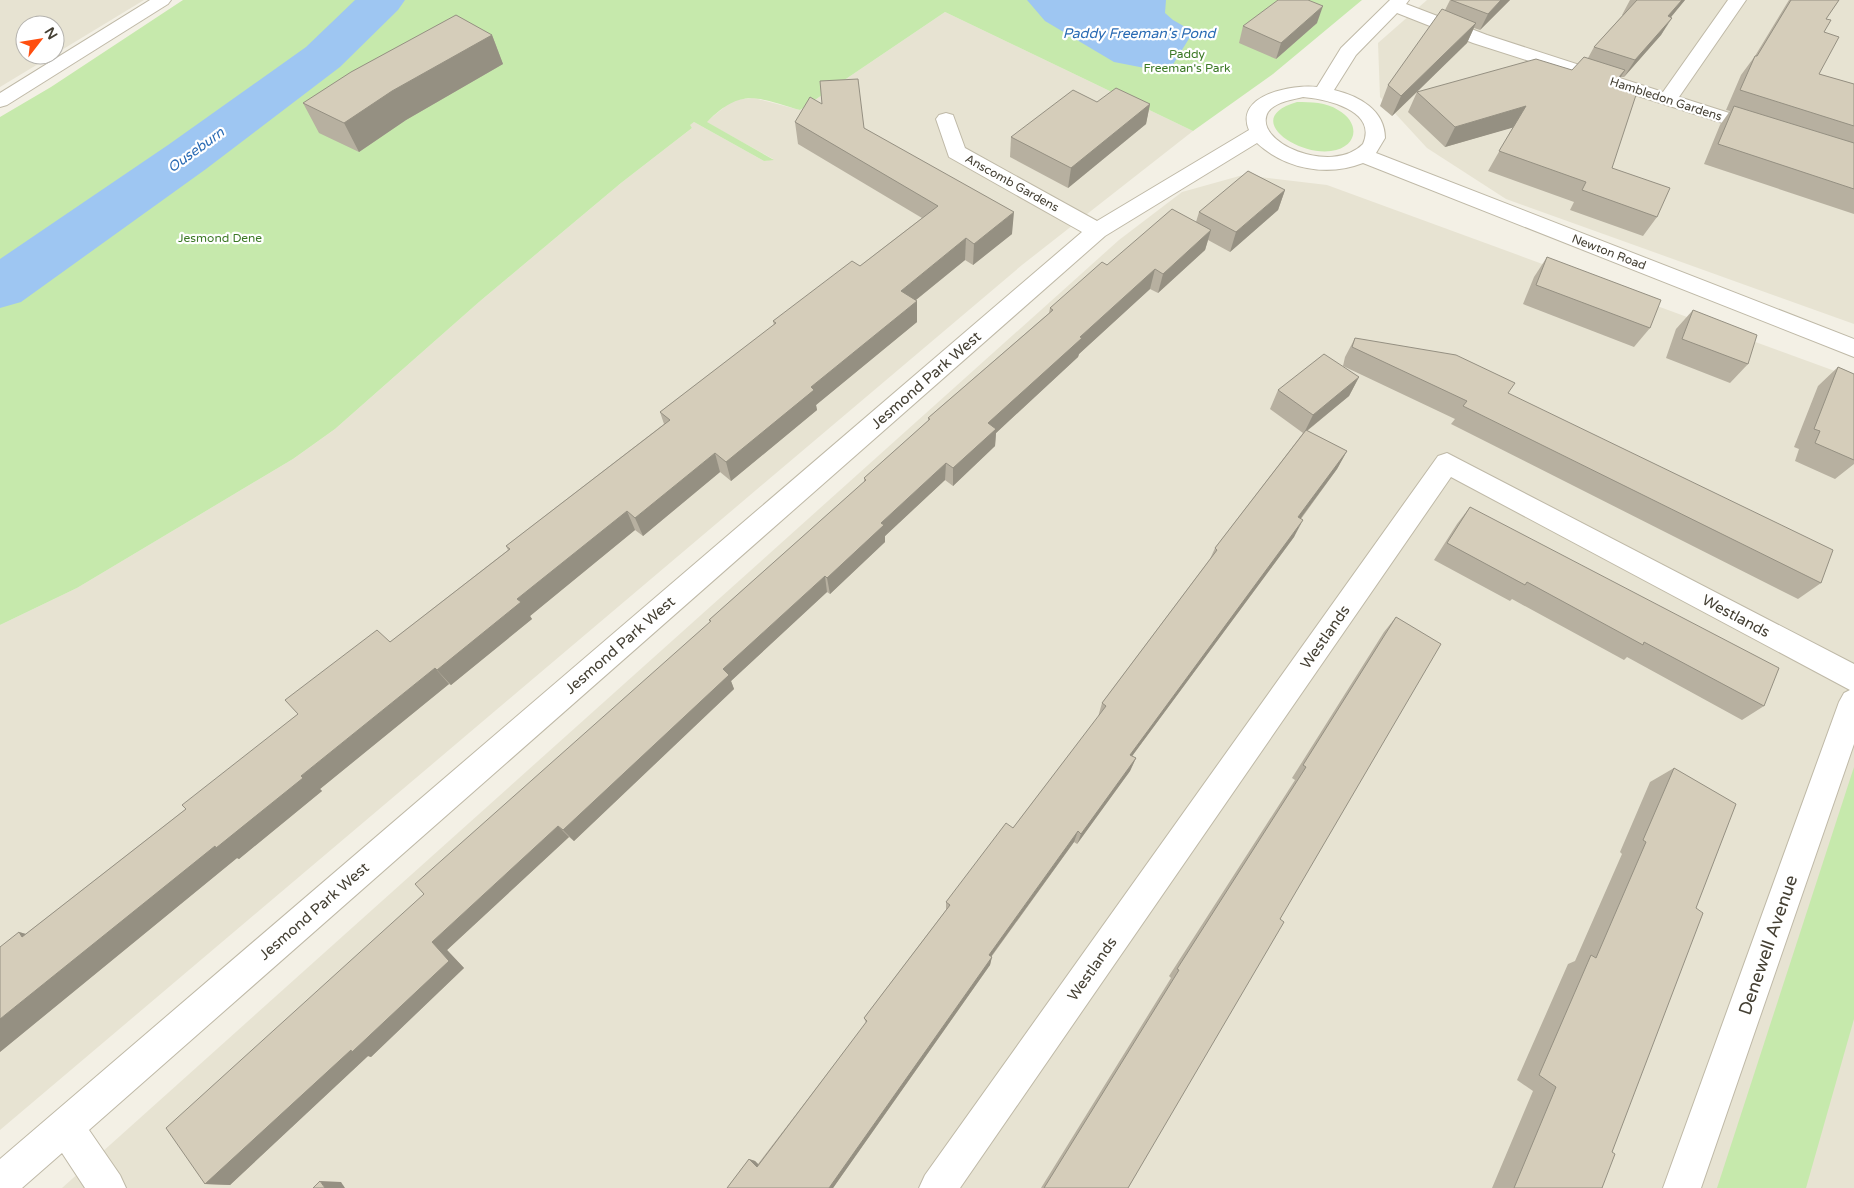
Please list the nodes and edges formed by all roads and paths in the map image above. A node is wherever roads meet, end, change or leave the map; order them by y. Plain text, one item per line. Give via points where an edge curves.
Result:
1 (162, 0) edge
2 (1737, 0) edge
3 (1397, 3) edge
4 (1323, 93) junction
5 (1668, 100) junction
6 (0, 101) edge
7 (946, 119) dead end
8 (1259, 134) junction
9 (1780, 136) edge
10 (1364, 156) junction
11 (1097, 231) junction
12 (1854, 348) edge
13 (1854, 678) edge
14 (1854, 702) edge
15 (65, 1127) junction
16 (0, 1183) edge
17 (106, 1188) edge
18 (938, 1188) edge
19 (1682, 1188) edge

1 - 6 street
2 - 5 street
3 - 4 street via 1348,52
3 - 5 street, Hambledon Gardens via 1480,39
4 - 8 street via 1284,93 1269,100 1259,109 1256,121
4 - 10 street via 1355,105 1367,114 1376,136 1373,147
5 - 9 street, Hambledon Gardens
7 - 11 street, Anscomb Gardens via 956,152
8 - 10 street via 1281,153 1316,164 1351,162
8 - 11 street, Jesmond Park West
10 - 12 street, Newton Road
11 - 15 street, Jesmond Park West
13 - 18 street, Westlands via 1447,463
14 - 19 street, Denewell Avenue
15 - 16 street, Jesmond Park West
15 - 17 street

